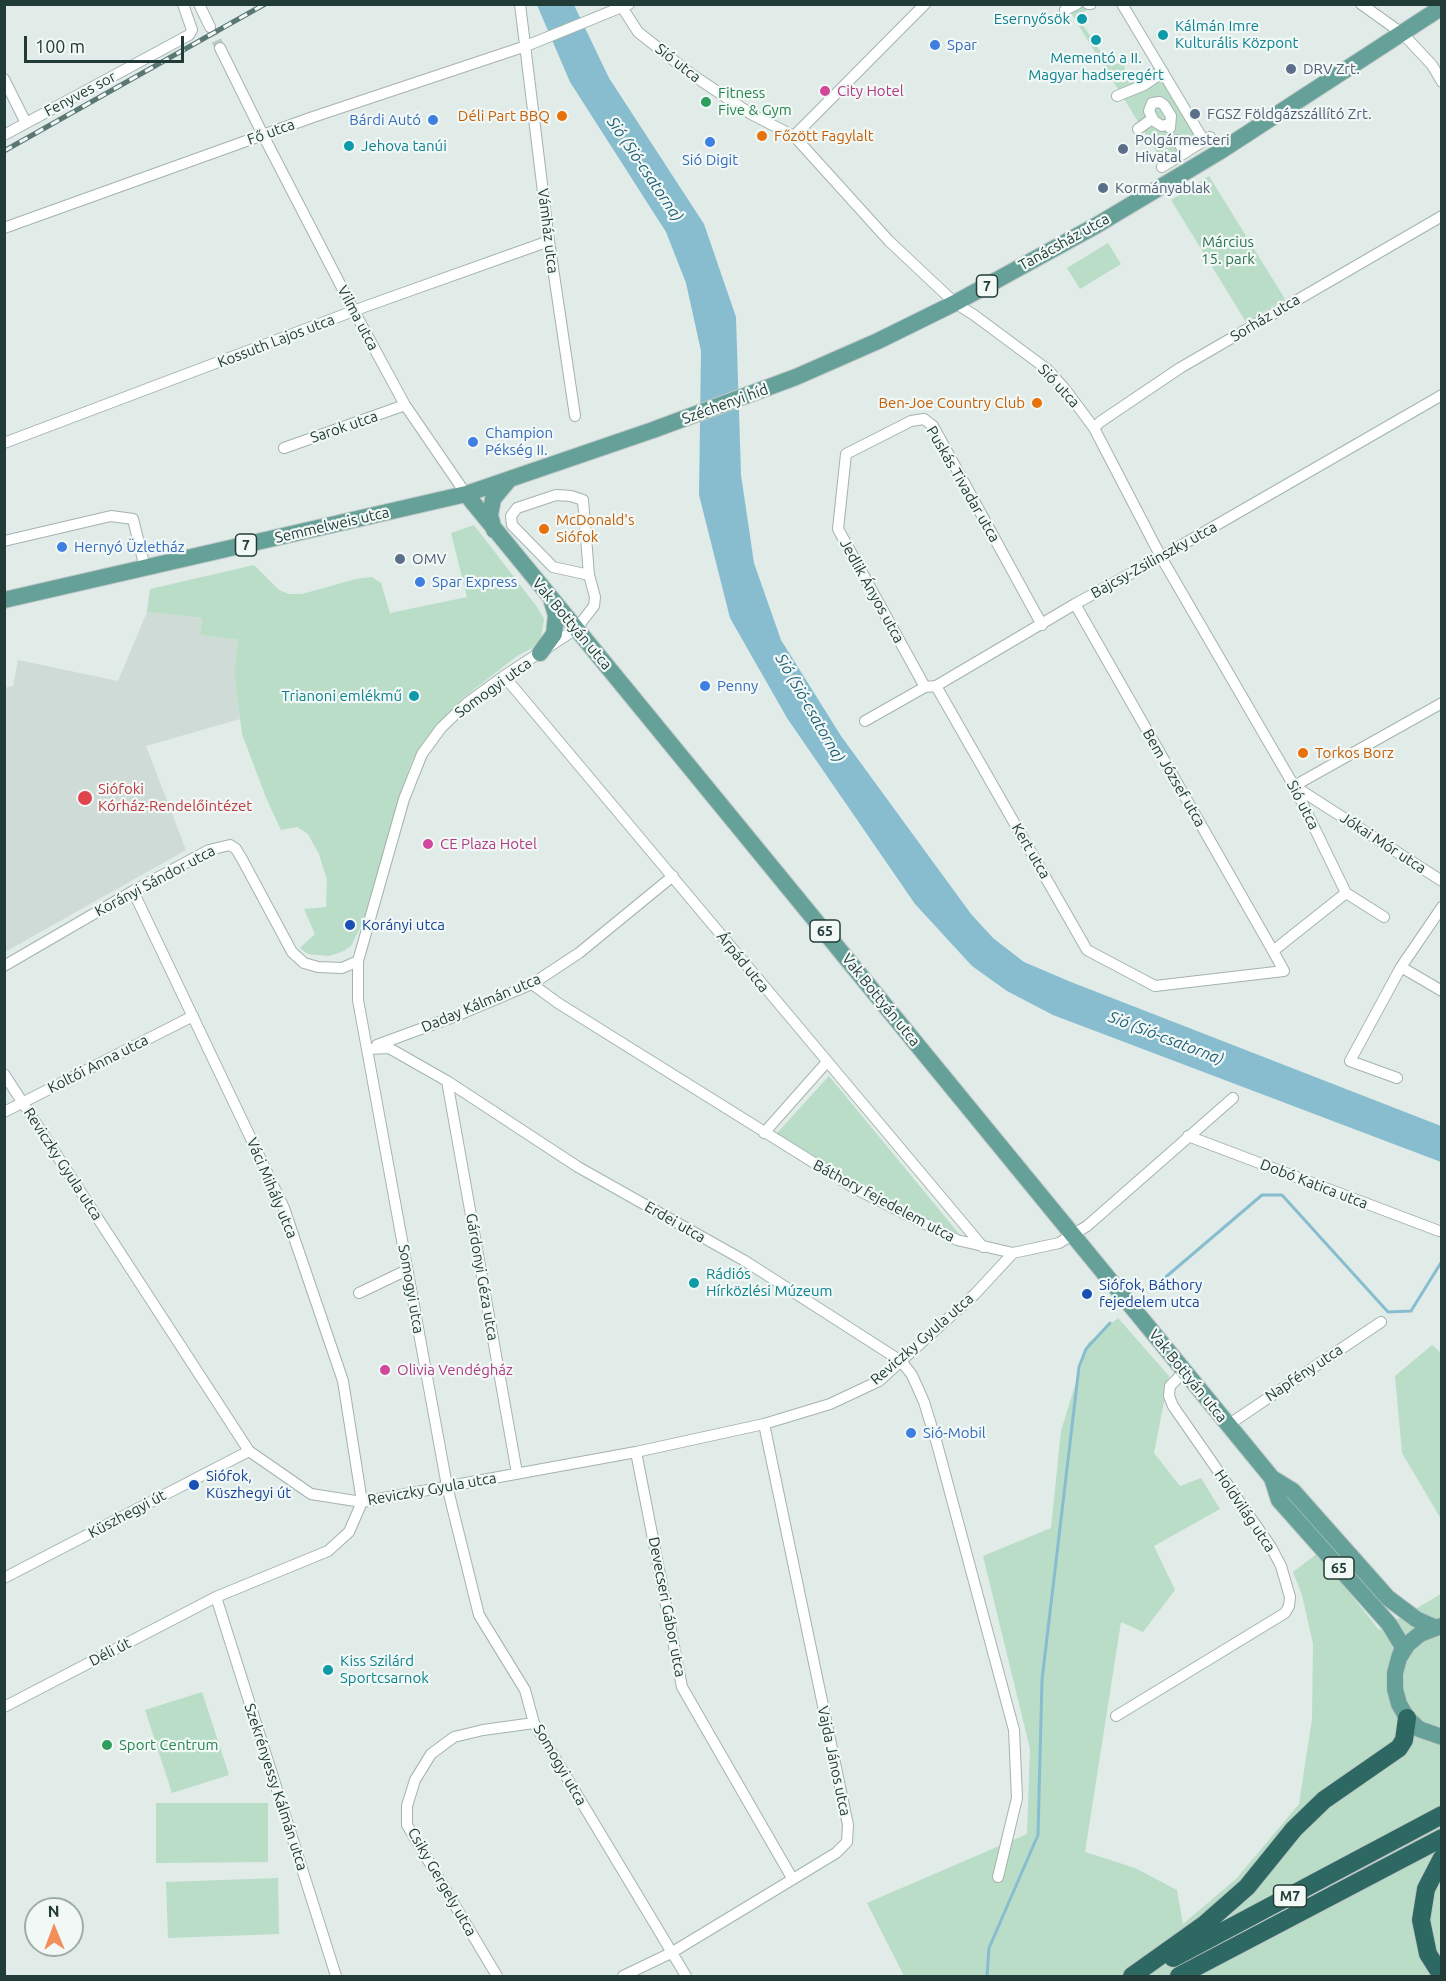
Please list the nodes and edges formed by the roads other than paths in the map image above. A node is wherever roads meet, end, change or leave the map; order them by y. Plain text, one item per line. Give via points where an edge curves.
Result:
1 (183, 4) edge
2 (199, 4) edge
3 (520, 4) edge
4 (925, 4) edge
5 (1077, 4) edge
6 (1122, 4) edge
7 (1361, 4) edge
8 (623, 6) edge
9 (1442, 7) edge
10 (1065, 10) dead end
11 (210, 27) tunnel mouth
12 (1403, 34) junction
13 (526, 46) junction
14 (220, 48) tunnel mouth
15 (1162, 72) junction
16 (4, 79) edge
17 (1442, 82) edge
18 (1117, 96) dead end
19 (1180, 101) junction
20 (1167, 110) junction
21 (1152, 119) junction
22 (26, 123) junction
23 (1138, 129) dead end
24 (4, 135) edge
25 (262, 135) junction
26 (794, 136) junction
27 (1177, 140) dead end
28 (1185, 153) junction
29 (1162, 167) dead end
30 (1442, 216) edge
31 (4, 228) edge
32 (549, 241) junction
33 (955, 303) junction
34 (354, 311) junction
35 (796, 377) joint
36 (1442, 395) edge
37 (405, 405) junction
38 (575, 416) dead end
39 (1094, 428) junction
40 (653, 430) joint
41 (4, 443) edge
42 (284, 448) dead end
43 (846, 454) joint
44 (509, 480) junction
45 (466, 494) junction
46 (495, 531) junction
47 (4, 541) edge
48 (1161, 557) junction
49 (145, 568) junction
50 (589, 575) junction
51 (550, 598) junction
52 (4, 600) edge
53 (1076, 604) junction
54 (1042, 625) junction
55 (576, 629) junction
56 (540, 653) junction
57 (504, 676) junction
58 (931, 687) junction
59 (1442, 703) edge
60 (865, 722) dead end
61 (1294, 786) junction
62 (1302, 802) junction
63 (1322, 804) junction
64 (673, 876) junction
65 (1442, 881) edge
66 (133, 891) junction
67 (1346, 893) junction
68 (1442, 907) edge
69 (1384, 916) dead end
70 (1273, 951) junction
71 (358, 961) junction
72 (4, 966) edge
73 (1401, 967) junction
74 (532, 984) junction
75 (1155, 986) joint
76 (1442, 991) edge
77 (193, 1016) junction
78 (367, 1049) junction
79 (826, 1063) junction
80 (4, 1074) edge
81 (1397, 1078) dead end
82 (447, 1081) junction
83 (1233, 1098) dead end
84 (23, 1103) junction
85 (4, 1112) edge
86 (764, 1132) junction
87 (1188, 1136) junction
88 (1439, 1231) dead end
89 (1072, 1235) junction
90 (983, 1247) junction
91 (1013, 1253) junction
92 (407, 1270) junction
93 (359, 1293) dead end
94 (1381, 1322) dead end
95 (901, 1361) junction
96 (1184, 1372) junction
97 (764, 1424) junction
98 (1228, 1425) junction
99 (249, 1451) junction
100 (636, 1452) junction
101 (517, 1473) junction
102 (1272, 1478) junction
103 (447, 1486) junction
104 (362, 1502) junction
105 (4, 1578) edge
106 (216, 1597) junction
107 (1438, 1626) edge
108 (1400, 1658) junction
109 (4, 1707) edge
110 (1116, 1716) dead end
111 (1407, 1718) junction
112 (534, 1723) junction
113 (1442, 1737) edge
114 (1442, 1815) edge
115 (1442, 1838) edge
116 (1442, 1858) edge
117 (998, 1877) dead end
118 (792, 1878) junction
119 (671, 1953) junction
120 (1442, 1976) edge
121 (336, 1977) edge
122 (497, 1977) edge
123 (623, 1977) edge
124 (686, 1977) edge
125 (1132, 1977) edge
126 (1138, 1977) edge
127 (1179, 1977) edge

1 - 22 street, Fenyves sor via 192,30 189,35
2 - 11 street
3 - 13 street, Vámház utca
4 - 26 street
5 - 10 street
6 - 15 street
7 - 12 street
8 - 13 street, Fő utca
8 - 26 street, Sió utca via 638,32 690,75
9 - 12 main road, Tanácsház utca / 7
12 - 17 street
12 - 33 main road, Tanácsház utca / 7 via 1171,182
13 - 25 street, Fő utca
13 - 32 street, Vámház utca
14 - 25 street, Vilma utca
15 - 18 street
15 - 19 street
16 - 22 street
19 - 20 street
19 - 28 street via 1207,139
20 - 21 street via 1160,102 1152,103
20 - 21 street via 1171,116 1169,126
21 - 23 street
22 - 24 street, Fenyves sor
25 - 31 street, Fő utca
25 - 34 street, Vilma utca
26 - 33 street, Sió utca via 889,241
27 - 28 street
28 - 29 street
30 - 39 street, Sorház utca via 1180,368
32 - 34 street, Kossuth Lajos utca
32 - 38 street, Vámház utca
33 - 35 main road, Tanácsház utca / 7
33 - 39 street, Sió utca via 1048,370
34 - 37 street, Vilma utca
34 - 41 street, Kossuth Lajos utca
35 - 40 main road, Széchenyi híd / 7
36 - 48 street, Bajcsy-Zsilinszky utca
37 - 42 street, Sarok utca
37 - 45 street, Vilma utca
39 - 48 street, Sió utca
40 - 44 main road, Semmelweis utca / 7
43 - 54 street, Puskás Tivadar utca via 911,421 924,419 933,426
43 - 58 street, Jedlik Ányos utca via 838,529
44 - 45 main road, Semmelweis utca / 7
44 - 46 main road via 493,499 490,516
45 - 46 main road, Vak Bottyán utca / 65
45 - 49 main road, Semmelweis utca / 7
46 - 51 main road, Vak Bottyán utca / 65
47 - 49 street via 111,516 133,519
48 - 53 street, Bajcsy-Zsilinszky utca
48 - 61 street, Sió utca
49 - 52 main road, Semmelweis utca / 7
50 - 50 street, Somogyi utca via 553,567 512,525 511,516 518,508 556,495 583,500
50 - 55 street, Somogyi utca via 594,606
51 - 55 main road, Vak Bottyán utca / 65
51 - 56 main road via 556,615 554,634
53 - 54 street, Bajcsy-Zsilinszky utca
53 - 70 street, Bem József utca
54 - 58 street, Bajcsy-Zsilinszky utca
55 - 56 street, Somogyi utca
55 - 89 main road, Vak Bottyán utca / 65
56 - 57 street, Somogyi utca
57 - 64 street, Árpád utca
57 - 71 street, Somogyi utca via 441,728 422,754 404,799
58 - 60 street, Bajcsy-Zsilinszky utca
58 - 75 street, Kert utca via 1088,950
59 - 61 street
61 - 62 street, Sió utca
61 - 63 street, Jókai Mór utca
62 - 63 street
62 - 67 street, Sió utca
63 - 65 street, Jókai Mór utca
64 - 74 street, Daday Kálmán utca via 579,953
64 - 79 street, Árpád utca
66 - 71 street, Korányi Sándor utca via 209,850 230,845 242,859 292,952 304,963 342,968
66 - 72 street, Korányi Sándor utca
66 - 77 street, Váci Mihály utca
67 - 69 street
67 - 70 street
68 - 73 street
70 - 75 street, Bem József utca via 1284,971
71 - 78 street, Somogyi utca via 358,1000
73 - 76 street
73 - 81 street via 1350,1061
74 - 78 street, Daday Kálmán utca
74 - 86 street, Báthory fejedelem utca
77 - 84 street, Koltói Anna utca
77 - 104 street, Váci Mihály utca via 284,1208 343,1381
78 - 82 street, Erdei utca via 389,1048
78 - 92 street, Somogyi utca
79 - 86 street
79 - 90 street, Árpád utca
80 - 84 street, Reviczky Gyula utca
82 - 95 street, Erdei utca via 578,1167 745,1261
82 - 101 street, Gárdonyi Géza utca
83 - 87 street, Báthory fejedelem utca
84 - 85 street, Koltói Anna utca
84 - 99 street, Reviczky Gyula utca
86 - 90 street, Báthory fejedelem utca via 856,1190 957,1240
87 - 88 street, Dobó Katica utca
87 - 89 street, Báthory fejedelem utca
89 - 91 street, Báthory fejedelem utca
89 - 96 main road, Vak Bottyán utca / 65
90 - 91 street, Báthory fejedelem utca
91 - 95 street, Reviczky Gyula utca via 975,1294
92 - 93 street
92 - 103 street, Somogyi utca
94 - 98 street, Napfény utca
95 - 97 street, Reviczky Gyula utca via 879,1381 830,1404
95 - 117 street, Erdei utca via 924,1402 937,1444 1014,1730 1017,1798
96 - 98 main road, Vak Bottyán utca / 65
96 - 110 street, Holdvilág utca via 1170,1386 1173,1407 1271,1547 1281,1566 1289,1606 1285,1613
97 - 100 street, Reviczky Gyula utca
97 - 118 street, Vajda János utca via 848,1825 847,1842 836,1853
98 - 102 main road, Vak Bottyán utca / 65
99 - 104 street, Reviczky Gyula utca via 311,1494
99 - 105 street, Küszhegyi út
100 - 101 street, Reviczky Gyula utca
100 - 118 street, Devecseri Gábor utca via 682,1687
101 - 103 street, Reviczky Gyula utca
102 - 107 main road, Vak Bottyán utca / 65 via 1293,1491 1388,1598 1416,1619
102 - 108 main road, Vak Bottyán utca / 65 via 1279,1500 1389,1624 1403,1647
103 - 104 street, Reviczky Gyula utca
103 - 112 street, Somogyi utca via 479,1614 525,1690
104 - 106 street, Déli út via 349,1532 328,1551
106 - 109 street, Déli út
106 - 121 street, Szekrényessy Kálmán utca
107 - 108 main road, 65 via 1408,1644
108 - 111 main road, 65 via 1395,1689
111 - 113 main road via 1419,1729
111 - 125 highway via 1399,1748 1324,1800 1294,1829 1247,1887 1205,1924
112 - 119 street, Somogyi utca
112 - 122 street, Csiky Gergely utca via 454,1737 431,1754 414,1780 407,1806 408,1825
114 - 126 highway, M7
115 - 127 highway, M7
116 - 120 highway via 1426,1889 1421,1920 1428,1954
118 - 119 street, Vajda János utca
119 - 123 street, Vajda János utca
119 - 124 street, Somogyi utca

